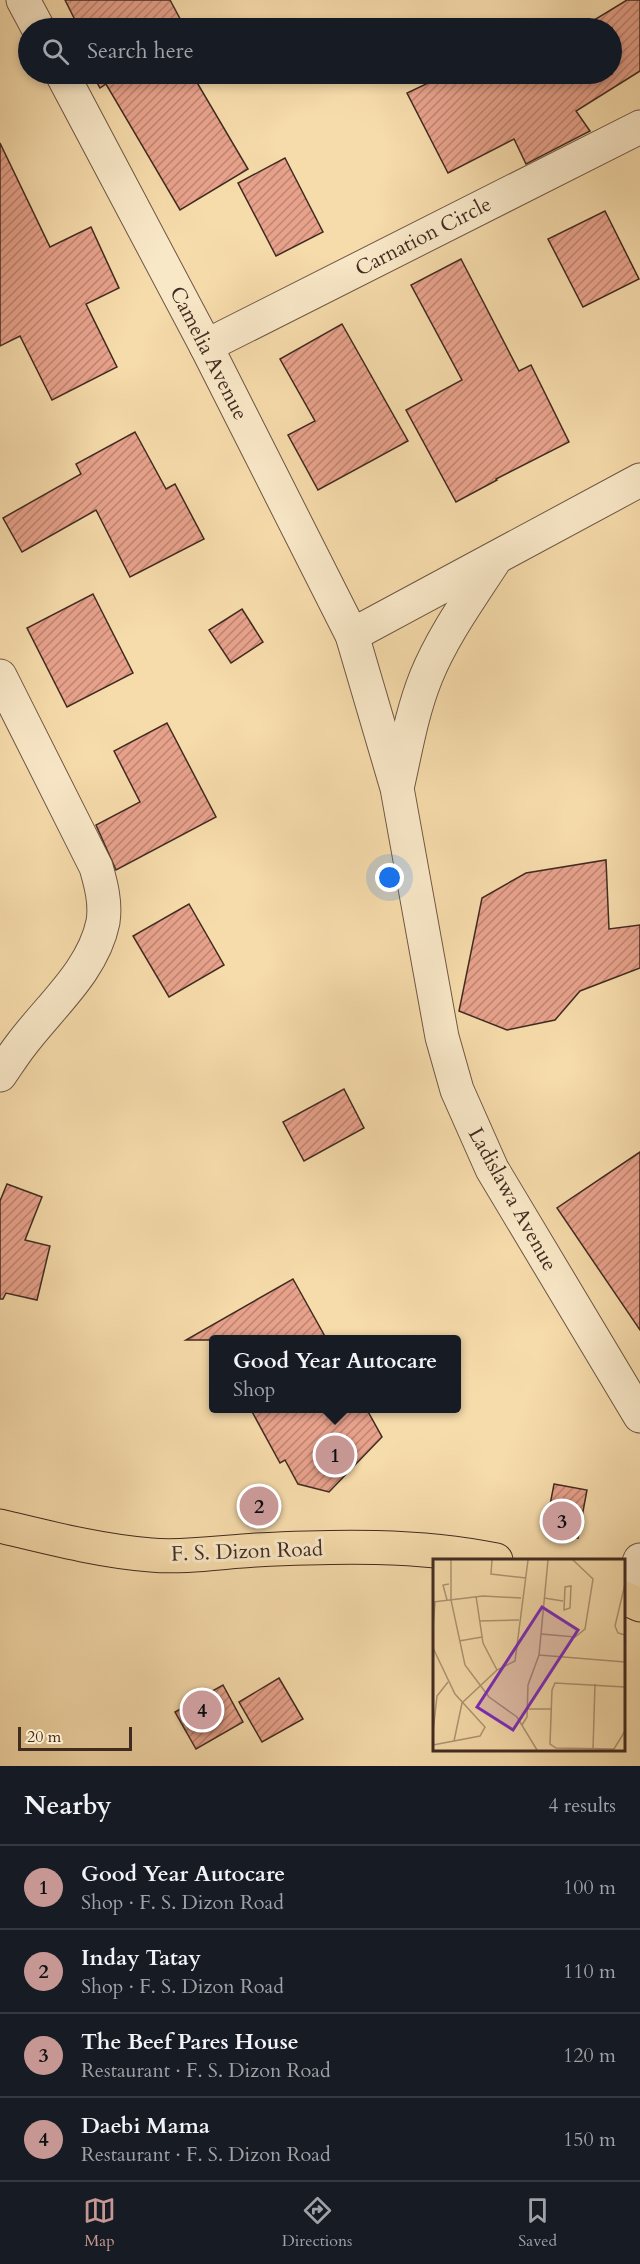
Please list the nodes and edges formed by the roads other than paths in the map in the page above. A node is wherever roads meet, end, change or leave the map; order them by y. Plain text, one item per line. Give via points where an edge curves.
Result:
1 (23, 0) edge
2 (33, 18) edge
3 (67, 84) edge
4 (640, 127) edge
5 (206, 345) junction
6 (640, 480) edge
7 (496, 557) junction
8 (352, 635) junction
9 (0, 676) edge
10 (398, 788) junction
11 (0, 1075) edge
12 (636, 1399) edge
13 (0, 1526) edge
14 (491, 1559) edge
15 (640, 1560) edge
16 (625, 1596) edge
17 (625, 1598) edge
18 (640, 1605) edge

1 - 2 street
3 - 5 street, Camelia Avenue
4 - 5 street, Carnation Circle
5 - 8 street, Camelia Avenue
6 - 7 street, Ladislawa Avenue
7 - 8 street, Ladislawa Avenue
7 - 10 street, Ladislawa Avenue via 426,677
8 - 10 street, Ladislawa Avenue
9 - 11 street via 96,867 103,893 103,920 94,949
10 - 12 street, Ladislawa Avenue via 442,1037 457,1090 492,1169
13 - 14 main road, F. S. Dizon Road via 71,1543 153,1555 388,1548
15 - 16 street
17 - 18 main road

